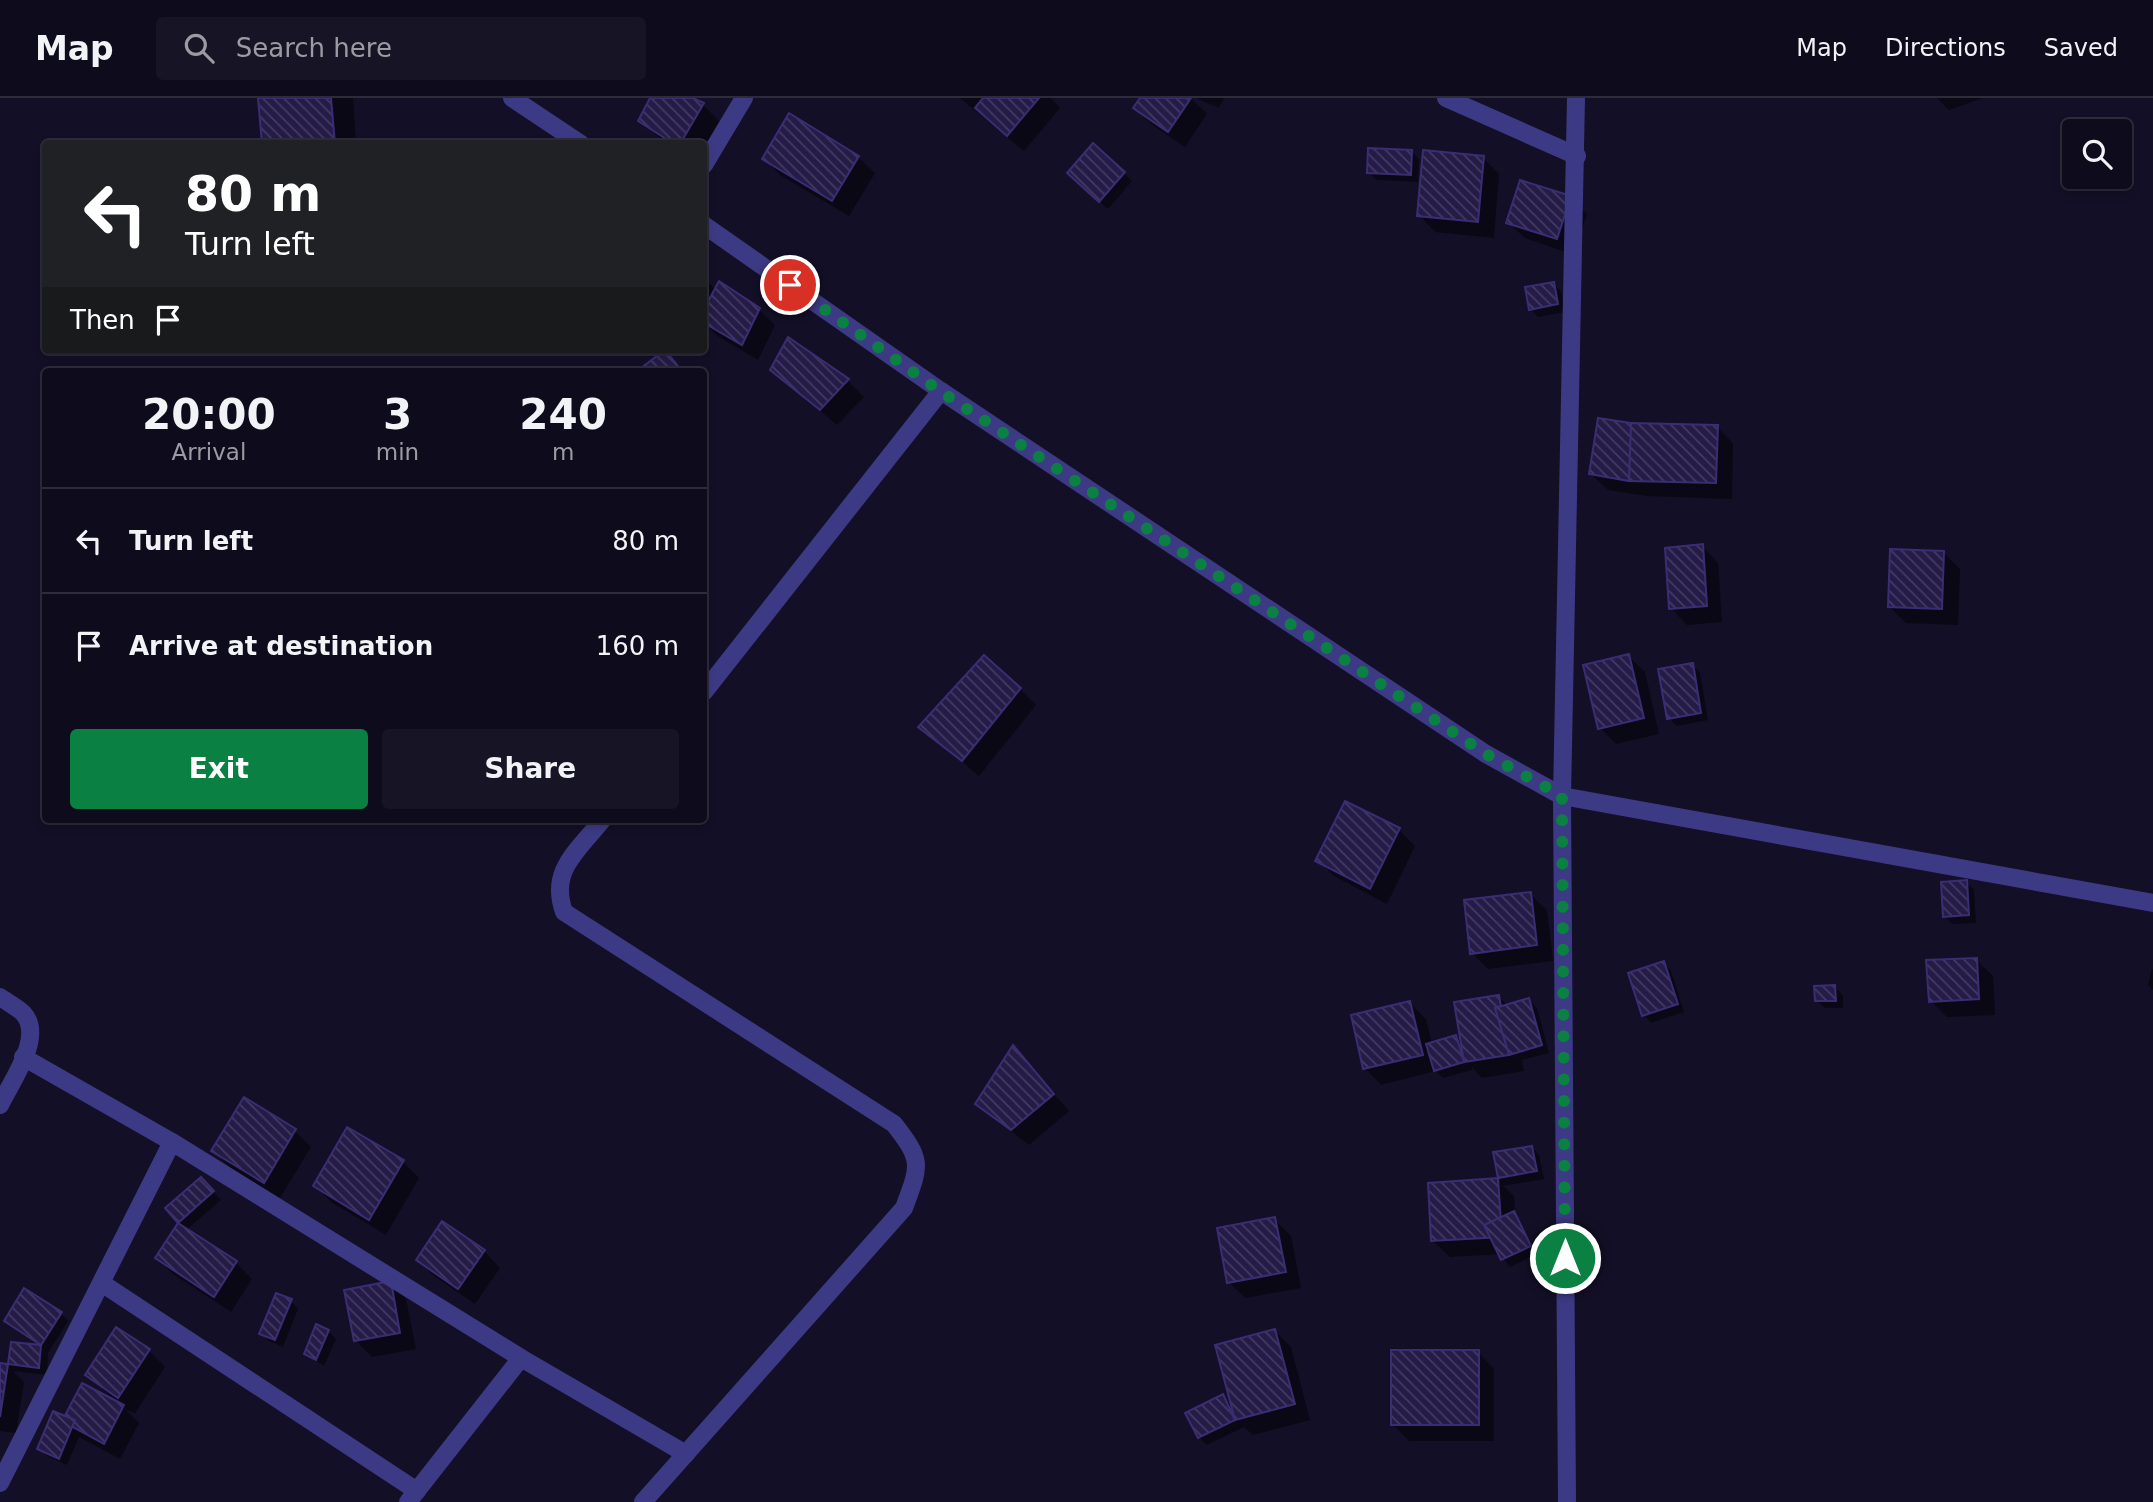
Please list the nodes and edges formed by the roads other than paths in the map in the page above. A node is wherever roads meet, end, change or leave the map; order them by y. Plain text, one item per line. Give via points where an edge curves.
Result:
1 (512, 98) edge
2 (744, 98) edge
3 (1446, 98) edge
4 (1576, 98) edge
5 (576, 140) edge
6 (1577, 156) junction
7 (707, 160) edge
8 (707, 227) edge
9 (940, 391) junction
10 (707, 688) edge
11 (1562, 796) junction
12 (600, 823) edge
13 (2153, 903) edge
14 (0, 997) edge
15 (23, 1057) junction
16 (0, 1105) edge
17 (172, 1142) junction
18 (103, 1284) junction
19 (521, 1358) junction
20 (686, 1454) junction
21 (0, 1483) edge
22 (413, 1497) edge
23 (643, 1502) edge
24 (1567, 1502) edge

1 - 5 street
2 - 7 street
3 - 6 street
4 - 6 street
6 - 11 street
8 - 9 street
9 - 10 street
9 - 11 street via 1486,754
11 - 13 street
11 - 24 street
12 - 20 street via 559,875 558,894 564,912 894,1124 915,1151 915,1177 904,1208
14 - 15 street via 24,1013 30,1024 31,1038
15 - 16 street
15 - 17 street
17 - 18 street
17 - 19 street
18 - 21 street
18 - 22 street
19 - 20 street
19 - 22 street
20 - 23 street

